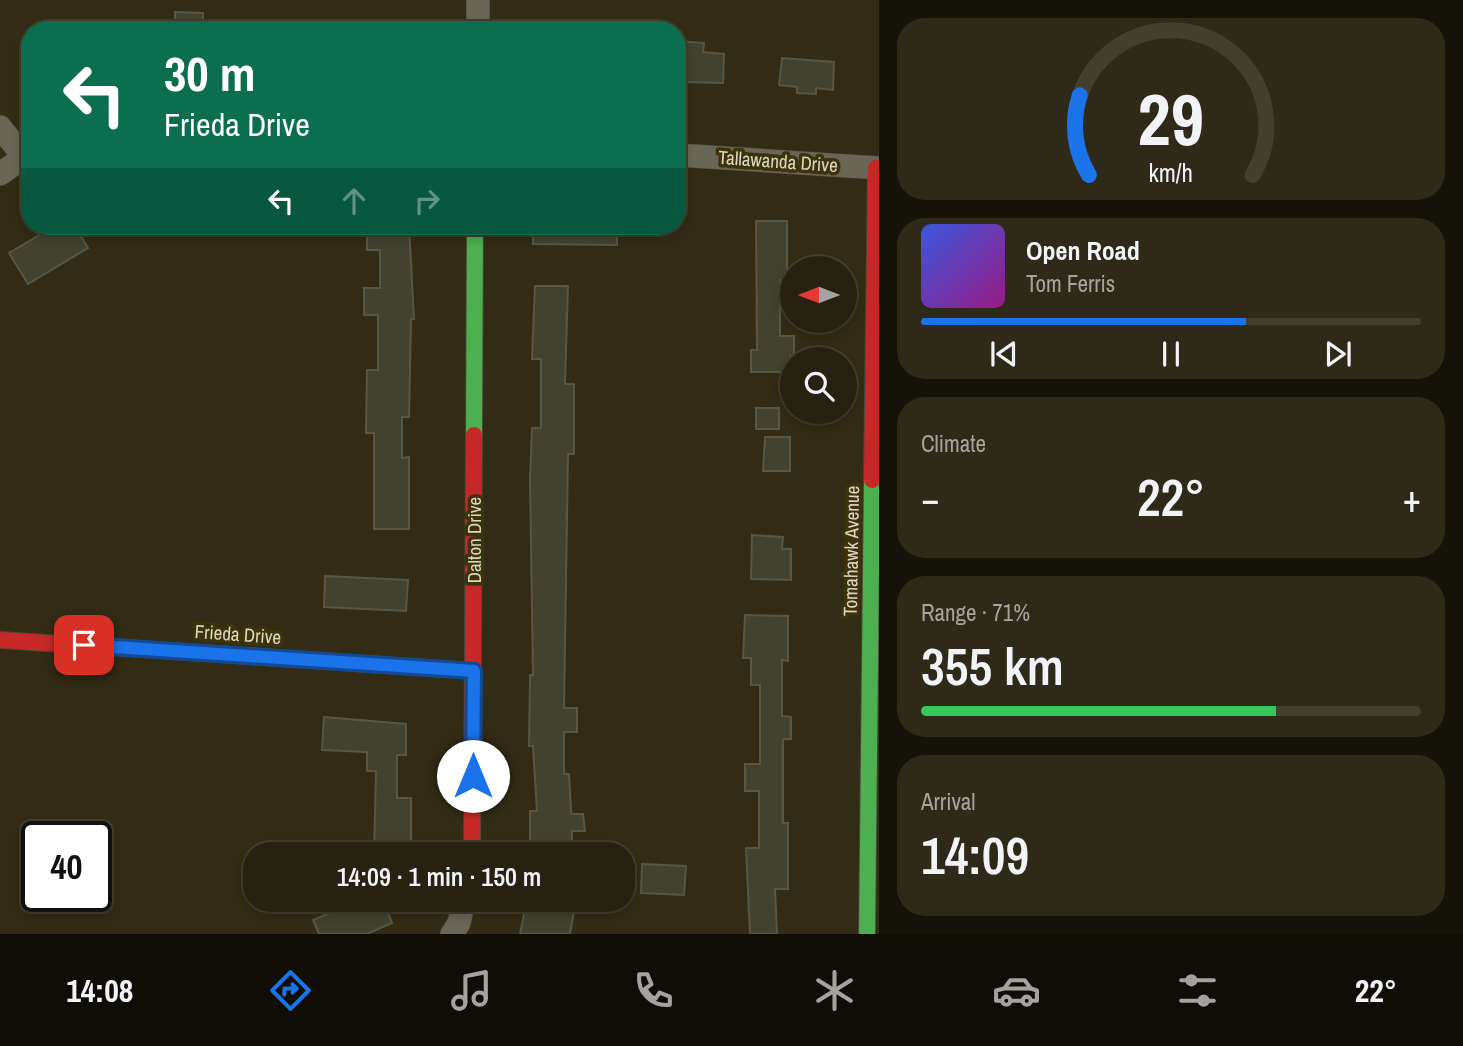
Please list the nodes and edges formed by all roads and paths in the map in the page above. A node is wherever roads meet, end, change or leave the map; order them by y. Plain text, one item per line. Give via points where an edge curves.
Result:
1 (478, 0) edge
2 (478, 21) edge
3 (0, 127) edge
4 (21, 149) edge
5 (686, 156) edge
6 (21, 159) edge
7 (877, 168) edge
8 (0, 174) edge
9 (475, 235) edge
10 (0, 640) edge
11 (474, 671) junction
12 (472, 842) edge
13 (461, 912) edge
14 (452, 934) edge
15 (867, 934) edge

1 - 2 street
3 - 4 street
5 - 7 street, Tallawanda Drive
6 - 8 street
7 - 15 street, Tomahawk Avenue
9 - 11 street, Dalton Drive
10 - 11 street, Frieda Drive
11 - 12 street, Dalton Drive
13 - 14 street

